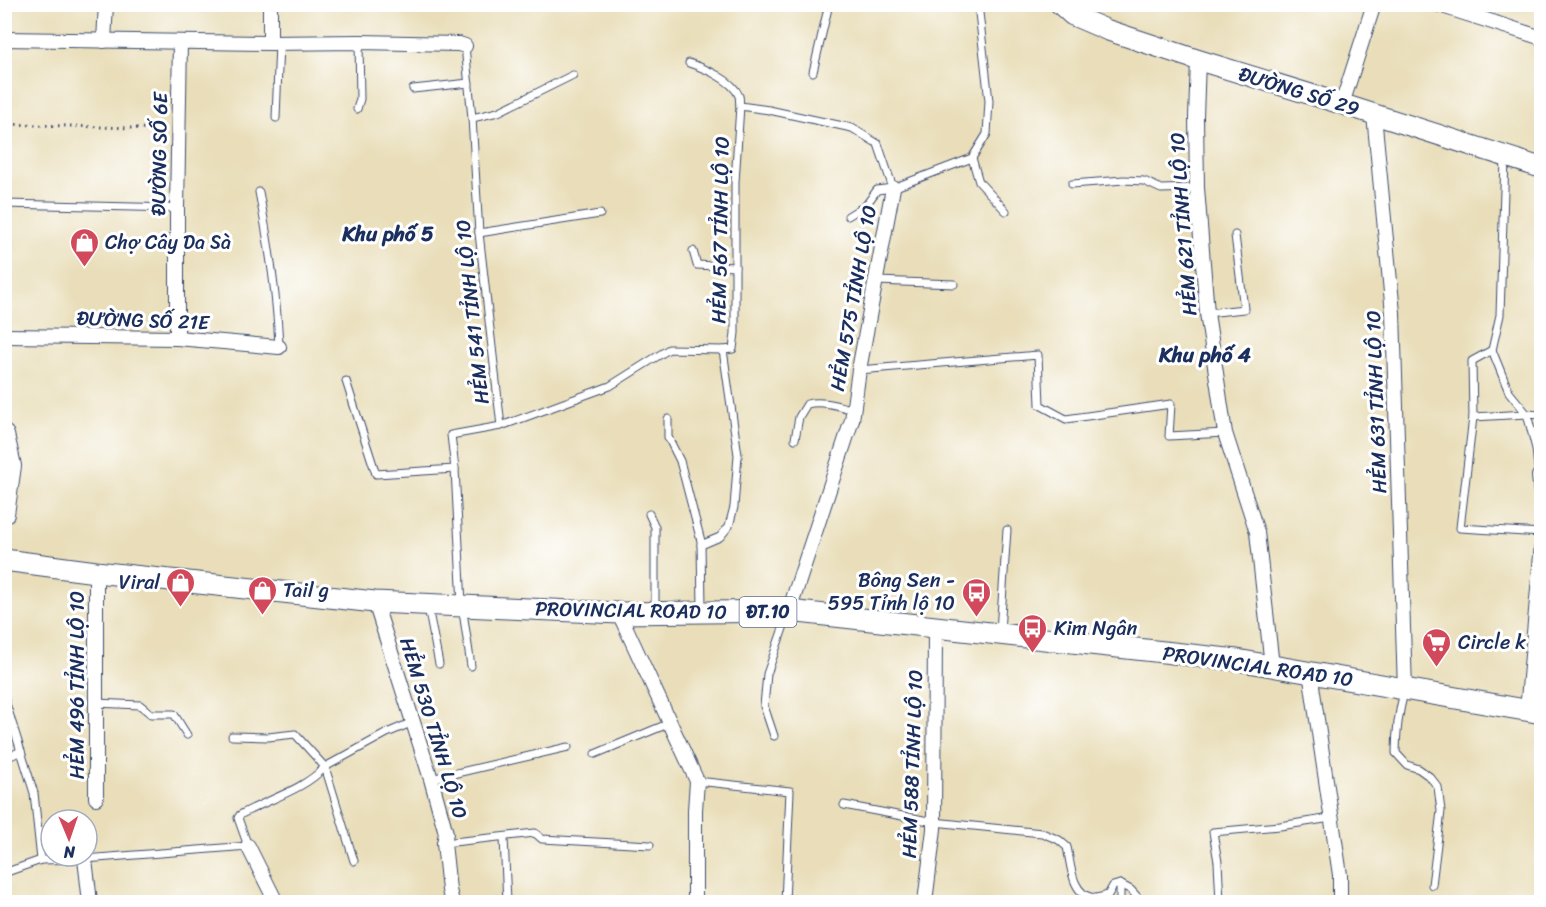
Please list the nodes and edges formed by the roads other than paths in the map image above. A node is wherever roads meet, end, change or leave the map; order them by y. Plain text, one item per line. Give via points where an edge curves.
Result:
1 (106, 4) edge
2 (270, 4) edge
3 (829, 4) edge
4 (978, 4) edge
5 (1060, 4) edge
6 (1374, 4) edge
7 (1436, 4) edge
8 (1542, 38) edge
9 (4, 39) edge
10 (104, 40) junction
11 (180, 42) junction
12 (359, 42) junction
13 (274, 43) junction
14 (465, 46) joint
15 (1198, 60) junction
16 (689, 63) dead end
17 (813, 72) dead end
18 (573, 75) dead end
19 (469, 83) junction
20 (413, 89) dead end
21 (1342, 104) junction
22 (740, 106) junction
23 (357, 109) dead end
24 (1374, 115) junction
25 (276, 118) dead end
26 (472, 118) junction
27 (1505, 156) junction
28 (972, 158) junction
29 (1542, 168) edge
30 (1072, 184) dead end
31 (893, 188) junction
32 (1197, 188) junction
33 (260, 192) dead end
34 (4, 204) edge
35 (177, 208) junction
36 (1006, 211) dead end
37 (600, 214) dead end
38 (849, 216) dead end
39 (479, 233) junction
40 (1235, 235) dead end
41 (693, 251) dead end
42 (735, 267) junction
43 (877, 281) junction
44 (954, 284) dead end
45 (1207, 313) junction
46 (4, 336) edge
47 (177, 338) junction
48 (279, 347) joint
49 (723, 350) junction
50 (1492, 350) junction
51 (859, 370) junction
52 (345, 381) dead end
53 (853, 410) junction
54 (1527, 414) junction
55 (1542, 415) edge
56 (1473, 417) junction
57 (668, 419) dead end
58 (501, 426) junction
59 (1225, 433) junction
60 (4, 435) edge
61 (795, 439) dead end
62 (455, 469) junction
63 (1540, 476) edge
64 (1542, 502) edge
65 (4, 514) edge
66 (650, 514) dead end
67 (1007, 530) dead end
68 (1542, 533) edge
69 (1542, 544) edge
70 (701, 545) junction
71 (4, 560) edge
72 (96, 572) junction
73 (1540, 579) edge
74 (375, 602) junction
75 (427, 605) junction
76 (462, 605) junction
77 (789, 611) junction
78 (655, 612) junction
79 (702, 612) junction
80 (619, 613) junction
81 (935, 627) junction
82 (1000, 633) junction
83 (439, 664) dead end
84 (471, 666) dead end
85 (1272, 666) junction
86 (1310, 672) junction
87 (1405, 690) junction
88 (4, 697) edge
89 (96, 703) junction
90 (1534, 712) edge
91 (413, 722) junction
92 (670, 723) junction
93 (187, 735) dead end
94 (232, 736) dead end
95 (774, 736) dead end
96 (568, 747) dead end
97 (21, 751) junction
98 (595, 753) dead end
99 (4, 759) edge
100 (325, 767) junction
101 (431, 780) junction
102 (697, 781) junction
103 (96, 798) dead end
104 (844, 805) dead end
105 (1332, 818) junction
106 (934, 822) junction
107 (504, 838) junction
108 (39, 841) edge
109 (444, 843) junction
110 (650, 845) dead end
111 (248, 846) junction
112 (99, 858) edge
113 (39, 861) edge
114 (354, 861) dead end
115 (86, 868) edge
116 (4, 873) edge
117 (1120, 884) junction
118 (1432, 885) dead end
119 (90, 903) edge
120 (276, 903) edge
121 (452, 903) edge
122 (507, 903) edge
123 (695, 903) edge
124 (785, 903) edge
125 (925, 903) edge
126 (1120, 903) edge
127 (1142, 903) edge
128 (1220, 903) edge
129 (1340, 903) edge

1 - 10 street
2 - 13 street
3 - 17 lane
4 - 28 lane via 989,101 987,134
5 - 15 street, ĐƯỜNG SỐ 29 via 1072,15 1094,25
6 - 21 street
7 - 8 street
9 - 10 street
10 - 11 street
11 - 13 street
11 - 35 street, ĐƯỜNG SỐ 6E
12 - 13 street
12 - 14 street
12 - 23 lane
13 - 25 lane
14 - 19 lane, HẺM 541 TỈNH LỘ 10
15 - 21 street, ĐƯỜNG SỐ 29
15 - 32 street, HẺM 621 TỈNH LỘ 10
16 - 22 lane via 728,82 739,95
18 - 26 lane via 498,112
19 - 20 lane
19 - 26 lane, HẺM 541 TỈNH LỘ 10
21 - 24 street, ĐƯỜNG SỐ 29
22 - 31 lane via 852,128 878,144
22 - 42 lane, HẺM 567 TỈNH LỘ 10
24 - 27 street, ĐƯỜNG SỐ 29
24 - 87 street, HẺM 631 TỈNH LỘ 10 via 1393,313
26 - 39 lane, HẺM 541 TỈNH LỘ 10
27 - 29 street, ĐƯỜNG SỐ 29
27 - 50 lane via 1500,315
28 - 31 lane, HẺM 575 TỈNH LỘ 10
28 - 36 lane via 979,182
30 - 32 lane via 1124,180 1144,181 1161,189
31 - 38 lane via 877,190 866,206
31 - 43 street, HẺM 575 TỈNH LỘ 10
32 - 45 street, HẺM 621 TỈNH LỘ 10
33 - 48 lane via 278,310
34 - 35 lane
35 - 47 street, ĐƯỜNG SỐ 6E
37 - 39 lane
39 - 58 lane, HẺM 541 TỈNH LỘ 10
40 - 45 lane via 1244,309
41 - 42 lane via 697,265
42 - 49 lane, HẺM 567 TỈNH LỘ 10 via 733,349
43 - 44 lane
43 - 51 street, HẺM 575 TỈNH LỘ 10
45 - 59 street, HẺM 621 TỈNH LỘ 10
46 - 47 street, ĐƯỜNG SỐ 21E
47 - 48 street, ĐƯỜNG SỐ 21E
49 - 58 lane via 669,350 610,386
49 - 70 lane, HẺM 567 TỈNH LỘ 10 via 738,455 735,497 729,526 720,537
50 - 54 lane via 1509,392
50 - 56 lane via 1472,361
51 - 53 street, HẺM 575 TỈNH LỘ 10
51 - 59 lane via 1038,355 1040,405 1066,419 1171,404 1169,436
52 - 62 lane via 376,474
53 - 61 lane via 807,404 799,417
53 - 77 street, HẺM 575 TỈNH LỘ 10
54 - 55 lane
54 - 56 lane
54 - 63 lane
56 - 68 lane via 1460,528
57 - 70 lane via 668,437 680,461
58 - 62 lane, HẺM 541 TỈNH LỘ 10 via 451,435
59 - 85 street, HẺM 621 TỈNH LỘ 10 via 1257,532
60 - 65 street via 11,466
62 - 76 lane, HẺM 541 TỈNH LỘ 10
63 - 64 street
66 - 78 lane via 655,527
67 - 82 lane
69 - 73 street
70 - 79 lane
71 - 72 main road, PROVINCIAL ROAD 10 / ĐT.10
72 - 74 main road, PROVINCIAL ROAD 10 / ĐT.10
72 - 89 street, HẺM 496 TỈNH LỘ 10
73 - 90 street
74 - 75 main road, PROVINCIAL ROAD 10 / ĐT.10
74 - 91 street, HẺM 530 TỈNH LỘ 10
75 - 76 main road, PROVINCIAL ROAD 10 / ĐT.10
75 - 83 lane
76 - 80 main road, PROVINCIAL ROAD 10 / ĐT.10
76 - 84 lane, HẺM 541 TỈNH LỘ 10
77 - 79 main road, PROVINCIAL ROAD 10 / ĐT.10
77 - 81 main road, PROVINCIAL ROAD 10 / ĐT.10
77 - 95 lane via 767,674 764,706
78 - 79 main road, PROVINCIAL ROAD 10 / ĐT.10
78 - 80 main road, PROVINCIAL ROAD 10 / ĐT.10
80 - 92 street
81 - 82 main road, PROVINCIAL ROAD 10 / ĐT.10
81 - 106 street, HẺM 588 TỈNH LỘ 10
82 - 85 main road, PROVINCIAL ROAD 10 / ĐT.10
85 - 86 main road, PROVINCIAL ROAD 10 / ĐT.10
86 - 87 main road, PROVINCIAL ROAD 10 / ĐT.10
86 - 105 street
87 - 90 main road, PROVINCIAL ROAD 10 / ĐT.10
87 - 118 lane via 1396,753 1438,787 1441,811
88 - 97 lane
89 - 93 lane via 140,705 152,714 174,714
89 - 103 street, HẺM 496 TỈNH LỘ 10
91 - 100 lane
91 - 101 street, HẺM 530 TỈNH LỘ 10
92 - 98 lane
92 - 102 street
94 - 100 lane via 295,734
96 - 101 lane
97 - 99 lane
97 - 108 lane via 34,793
100 - 111 lane via 303,785 240,815
100 - 114 lane
101 - 109 street, HẺM 530 TỈNH LỘ 10 via 446,833
102 - 123 street
102 - 124 lane via 790,791
104 - 106 lane
105 - 128 lane via 1213,832
105 - 129 street
106 - 117 lane via 1041,833 1067,847 1074,881 1082,893 1094,898 1108,896 1113,886
106 - 125 street, HẺM 588 TỈNH LỘ 10
107 - 109 lane
107 - 110 lane via 535,833 542,839
107 - 122 lane
109 - 121 street, HẺM 530 TỈNH LỘ 10
111 - 112 lane
111 - 120 street
113 - 116 lane
115 - 119 street
117 - 126 lane
117 - 127 lane

